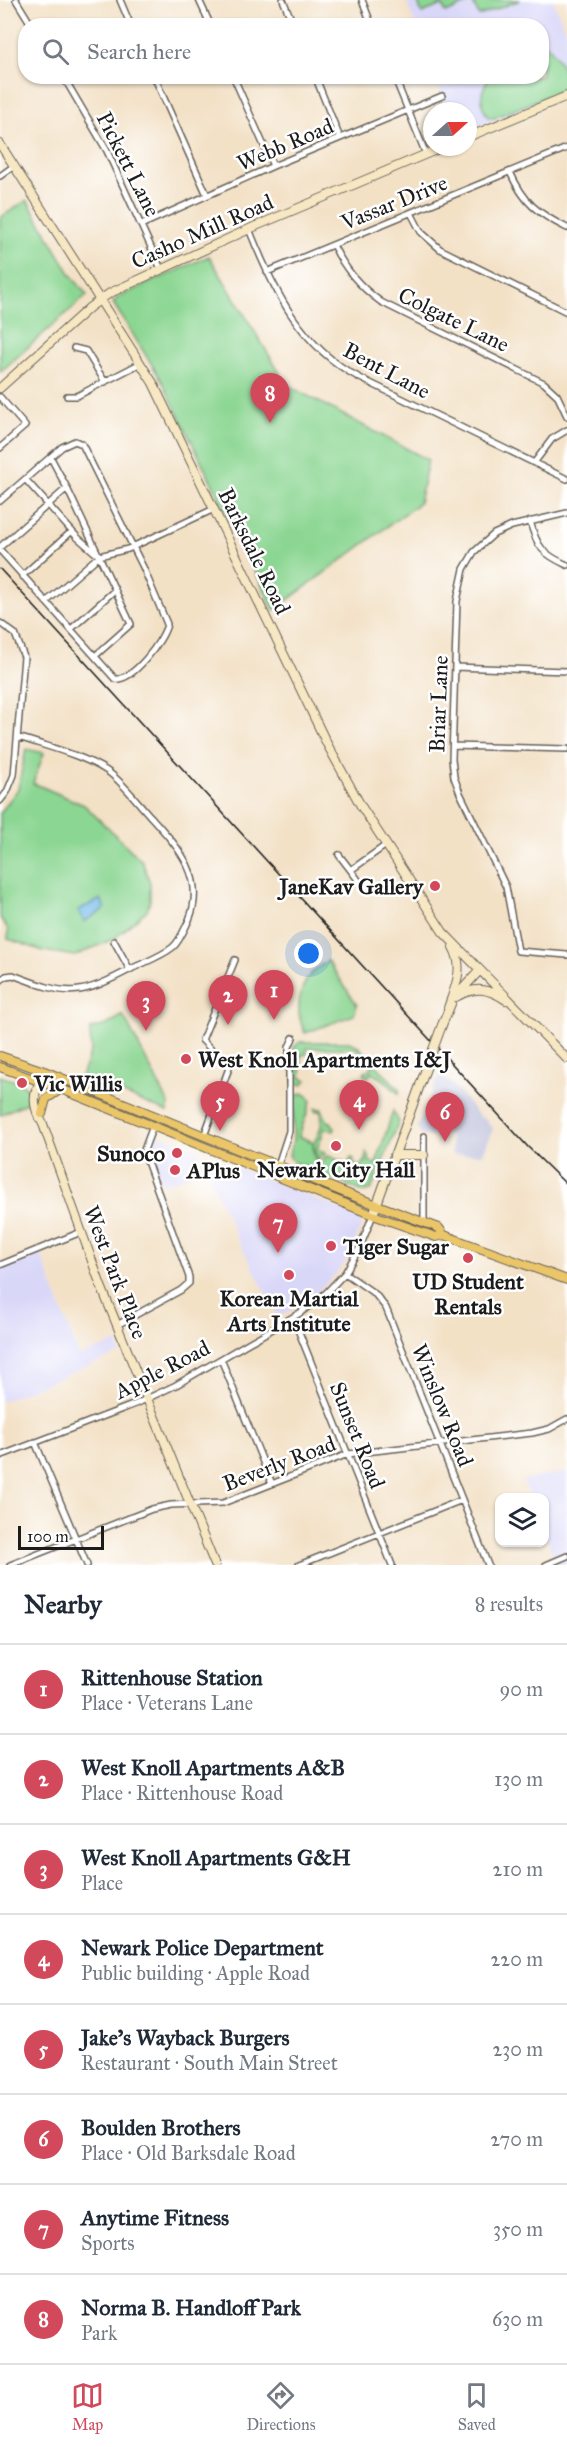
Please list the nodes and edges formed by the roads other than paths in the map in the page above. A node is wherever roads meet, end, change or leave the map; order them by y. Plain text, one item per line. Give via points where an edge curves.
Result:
1 (16, 0) edge
2 (120, 0) edge
3 (199, 0) edge
4 (283, 0) edge
5 (362, 0) edge
6 (27, 18) edge
7 (128, 18) edge
8 (207, 18) edge
9 (291, 18) edge
10 (369, 18) edge
11 (68, 84) edge
12 (158, 84) edge
13 (237, 84) edge
14 (318, 84) edge
15 (397, 84) edge
16 (442, 96) dead end
17 (567, 96) edge
18 (407, 110) junction
19 (477, 133) edge
20 (340, 138) junction
21 (0, 144) edge
22 (423, 147) edge
23 (567, 148) edge
24 (423, 155) edge
25 (14, 166) junction
26 (273, 166) junction
27 (510, 172) junction
28 (0, 176) edge
29 (207, 195) junction
30 (411, 213) junction
31 (141, 225) junction
32 (567, 228) edge
33 (249, 229) junction
34 (333, 245) junction
35 (161, 269) junction
36 (267, 272) junction
37 (100, 299) junction
38 (567, 312) edge
39 (74, 348) dead end
40 (141, 363) junction
41 (105, 382) junction
42 (0, 388) edge
43 (67, 396) dead end
44 (0, 397) edge
45 (567, 416) edge
46 (567, 429) edge
47 (0, 448) edge
48 (51, 458) junction
49 (534, 463) junction
50 (567, 479) edge
51 (26, 480) junction
52 (67, 488) junction
53 (0, 501) edge
54 (48, 505) junction
55 (214, 509) junction
56 (567, 513) edge
57 (530, 521) junction
58 (71, 532) junction
59 (133, 547) junction
60 (0, 549) edge
61 (99, 556) junction
62 (567, 565) edge
63 (22, 576) junction
64 (115, 590) junction
65 (46, 602) junction
66 (0, 623) edge
67 (70, 629) junction
68 (94, 656) junction
69 (455, 667) junction
70 (567, 671) edge
71 (18, 737) junction
72 (453, 746) junction
73 (567, 749) edge
74 (0, 801) edge
75 (386, 845) junction
76 (339, 855) dead end
77 (351, 870) junction
78 (362, 885) dead end
79 (443, 932) junction
80 (114, 941) dead end
81 (567, 955) edge
82 (235, 960) dead end
83 (130, 970) junction
84 (480, 970) junction
85 (1, 980) edge
86 (456, 997) junction
87 (517, 1007) junction
88 (448, 1008) junction
89 (293, 1038) dead end
90 (0, 1056) edge
91 (567, 1059) edge
92 (0, 1066) edge
93 (44, 1071) junction
94 (41, 1081) junction
95 (61, 1089) junction
96 (42, 1114) junction
97 (43, 1124) junction
98 (153, 1126) junction
99 (204, 1136) junction
100 (424, 1136) dead end
101 (190, 1141) junction
102 (217, 1141) junction
103 (204, 1146) junction
104 (394, 1155) junction
105 (424, 1155) junction
106 (278, 1165) junction
107 (274, 1175) junction
108 (377, 1204) junction
109 (373, 1215) junction
110 (424, 1222) junction
111 (81, 1232) junction
112 (444, 1235) junction
113 (0, 1265) edge
114 (345, 1273) junction
115 (567, 1280) edge
116 (293, 1317) junction
117 (117, 1325) junction
118 (221, 1359) junction
119 (147, 1399) junction
120 (567, 1419) edge
121 (35, 1442) junction
122 (440, 1443) junction
123 (348, 1454) junction
124 (0, 1456) edge
125 (272, 1484) junction
126 (462, 1500) junction
127 (190, 1504) junction
128 (380, 1533) junction
129 (76, 1539) junction
130 (567, 1556) edge
131 (9, 1565) edge
132 (87, 1565) edge
133 (215, 1565) edge
134 (299, 1565) edge
135 (392, 1565) edge
136 (488, 1565) edge
137 (546, 1565) edge

1 - 6 street
2 - 7 street
3 - 8 street
4 - 9 street
5 - 10 street
11 - 31 street, Pickett Lane via 107,151
12 - 29 street
13 - 26 street
14 - 20 street
15 - 18 street
16 - 18 street, Webb Road
17 - 19 street
18 - 20 street, Webb Road
18 - 22 street
20 - 26 street, Webb Road
21 - 25 street, Barksdale Road
23 - 27 street, Vassar Drive
24 - 33 street, Casho Mill Road
25 - 28 street
25 - 37 street, Barksdale Road
26 - 29 street, Webb Road
27 - 30 street, Vassar Drive
27 - 32 street via 527,202
29 - 31 street, Webb Road
30 - 34 street, Vassar Drive
30 - 38 street via 421,232 440,249
31 - 35 street, Pickett Lane
33 - 35 street, Casho Mill Road
33 - 36 street, Bent Lane
34 - 36 street, Vassar Drive
34 - 45 street, Colgate Lane via 344,267 381,302 544,383 557,395
35 - 37 street, Casho Mill Road
36 - 49 street, Bent Lane via 305,335 331,361
37 - 40 street, Barksdale Road
37 - 42 street, Casho Mill Road
39 - 41 street via 86,351
40 - 41 street
40 - 55 street, Barksdale Road
41 - 43 street via 78,396
44 - 47 street via 25,426
46 - 49 street via 552,439
48 - 51 street
48 - 52 street
48 - 59 street via 67,443 82,444
49 - 50 street, Bent Lane
51 - 53 street
51 - 54 street
52 - 54 street
52 - 61 street
54 - 58 street
54 - 60 street
55 - 59 street
55 - 75 street, Barksdale Road via 330,749
56 - 57 street, Briar Lane
57 - 62 street via 542,551
57 - 69 street, Briar Lane via 494,534 474,552 464,569 457,601
58 - 61 street
58 - 63 street
59 - 61 street
59 - 68 street via 164,616 166,632 158,645 121,680 115,679
60 - 63 street
61 - 64 street
61 - 65 street
63 - 65 street
64 - 67 street
64 - 68 street via 131,624
65 - 67 street
66 - 71 street via 15,634 24,657
67 - 68 street
69 - 70 street
69 - 72 street, Briar Lane
71 - 74 street via 14,775
71 - 83 street via 107,771 186,860 193,877 194,900 185,929 173,947
72 - 73 street
72 - 81 street, Briar Lane via 456,784 508,894 518,951
75 - 77 street
75 - 79 street, Barksdale Road
76 - 77 street
77 - 78 street
79 - 84 street, Barksdale Road
79 - 88 street via 457,954 460,970
80 - 83 street
82 - 99 street via 202,1040 229,1068
83 - 85 street via 81,991 53,990 13,975
84 - 86 street, Apple Road
84 - 87 street, Barksdale Road
86 - 87 street via 482,988
86 - 88 street, Apple Road
87 - 91 street
88 - 104 street, Apple Road, bridge
89 - 106 street via 289,1047 289,1131
90 - 93 main road
92 - 94 main road
93 - 94 street, West Park Place
93 - 99 main road
94 - 95 main road
94 - 96 street, West Park Place
94 - 97 street, West Park Place via 35,1089 34,1103
95 - 96 main road via 46,1098
95 - 98 main road
96 - 97 street, West Park Place
97 - 111 street, West Park Place
98 - 101 main road
98 - 117 street via 145,1156 189,1283
99 - 101 main road
99 - 102 main road
100 - 105 street
101 - 103 main road
102 - 103 main road
102 - 106 main road
103 - 107 main road
104 - 105 street
104 - 108 street, Apple Road
105 - 110 street
106 - 107 street
106 - 108 main road
107 - 109 main road
108 - 109 street, Apple Road
108 - 110 main road
109 - 112 main road via 436,1238
109 - 114 street, Apple Road
110 - 112 main road via 439,1228
111 - 113 street
111 - 117 street, West Park Place
112 - 115 main road
114 - 116 street, Apple Road via 320,1299
114 - 122 street, Winslow Road via 375,1294 386,1308
116 - 118 street, Apple Road
116 - 123 street, Sunset Road
117 - 119 street, West Park Place
118 - 119 street, Apple Road
118 - 125 street
119 - 121 street, Apple Road
119 - 127 street, West Park Place
120 - 122 street, Beverly Road via 537,1432
121 - 124 street, Apple Road
121 - 129 street
122 - 123 street, Beverly Road
122 - 126 street, Winslow Road
123 - 125 street, Beverly Road
123 - 128 street, Sunset Road
125 - 127 street, Beverly Road via 223,1503
126 - 128 street
126 - 136 street, Winslow Road
127 - 129 street, Beverly Road via 152,1509
127 - 133 street, West Park Place
128 - 134 street
128 - 135 street, Sunset Road
129 - 131 street, Beverly Road
129 - 132 street
130 - 137 street

